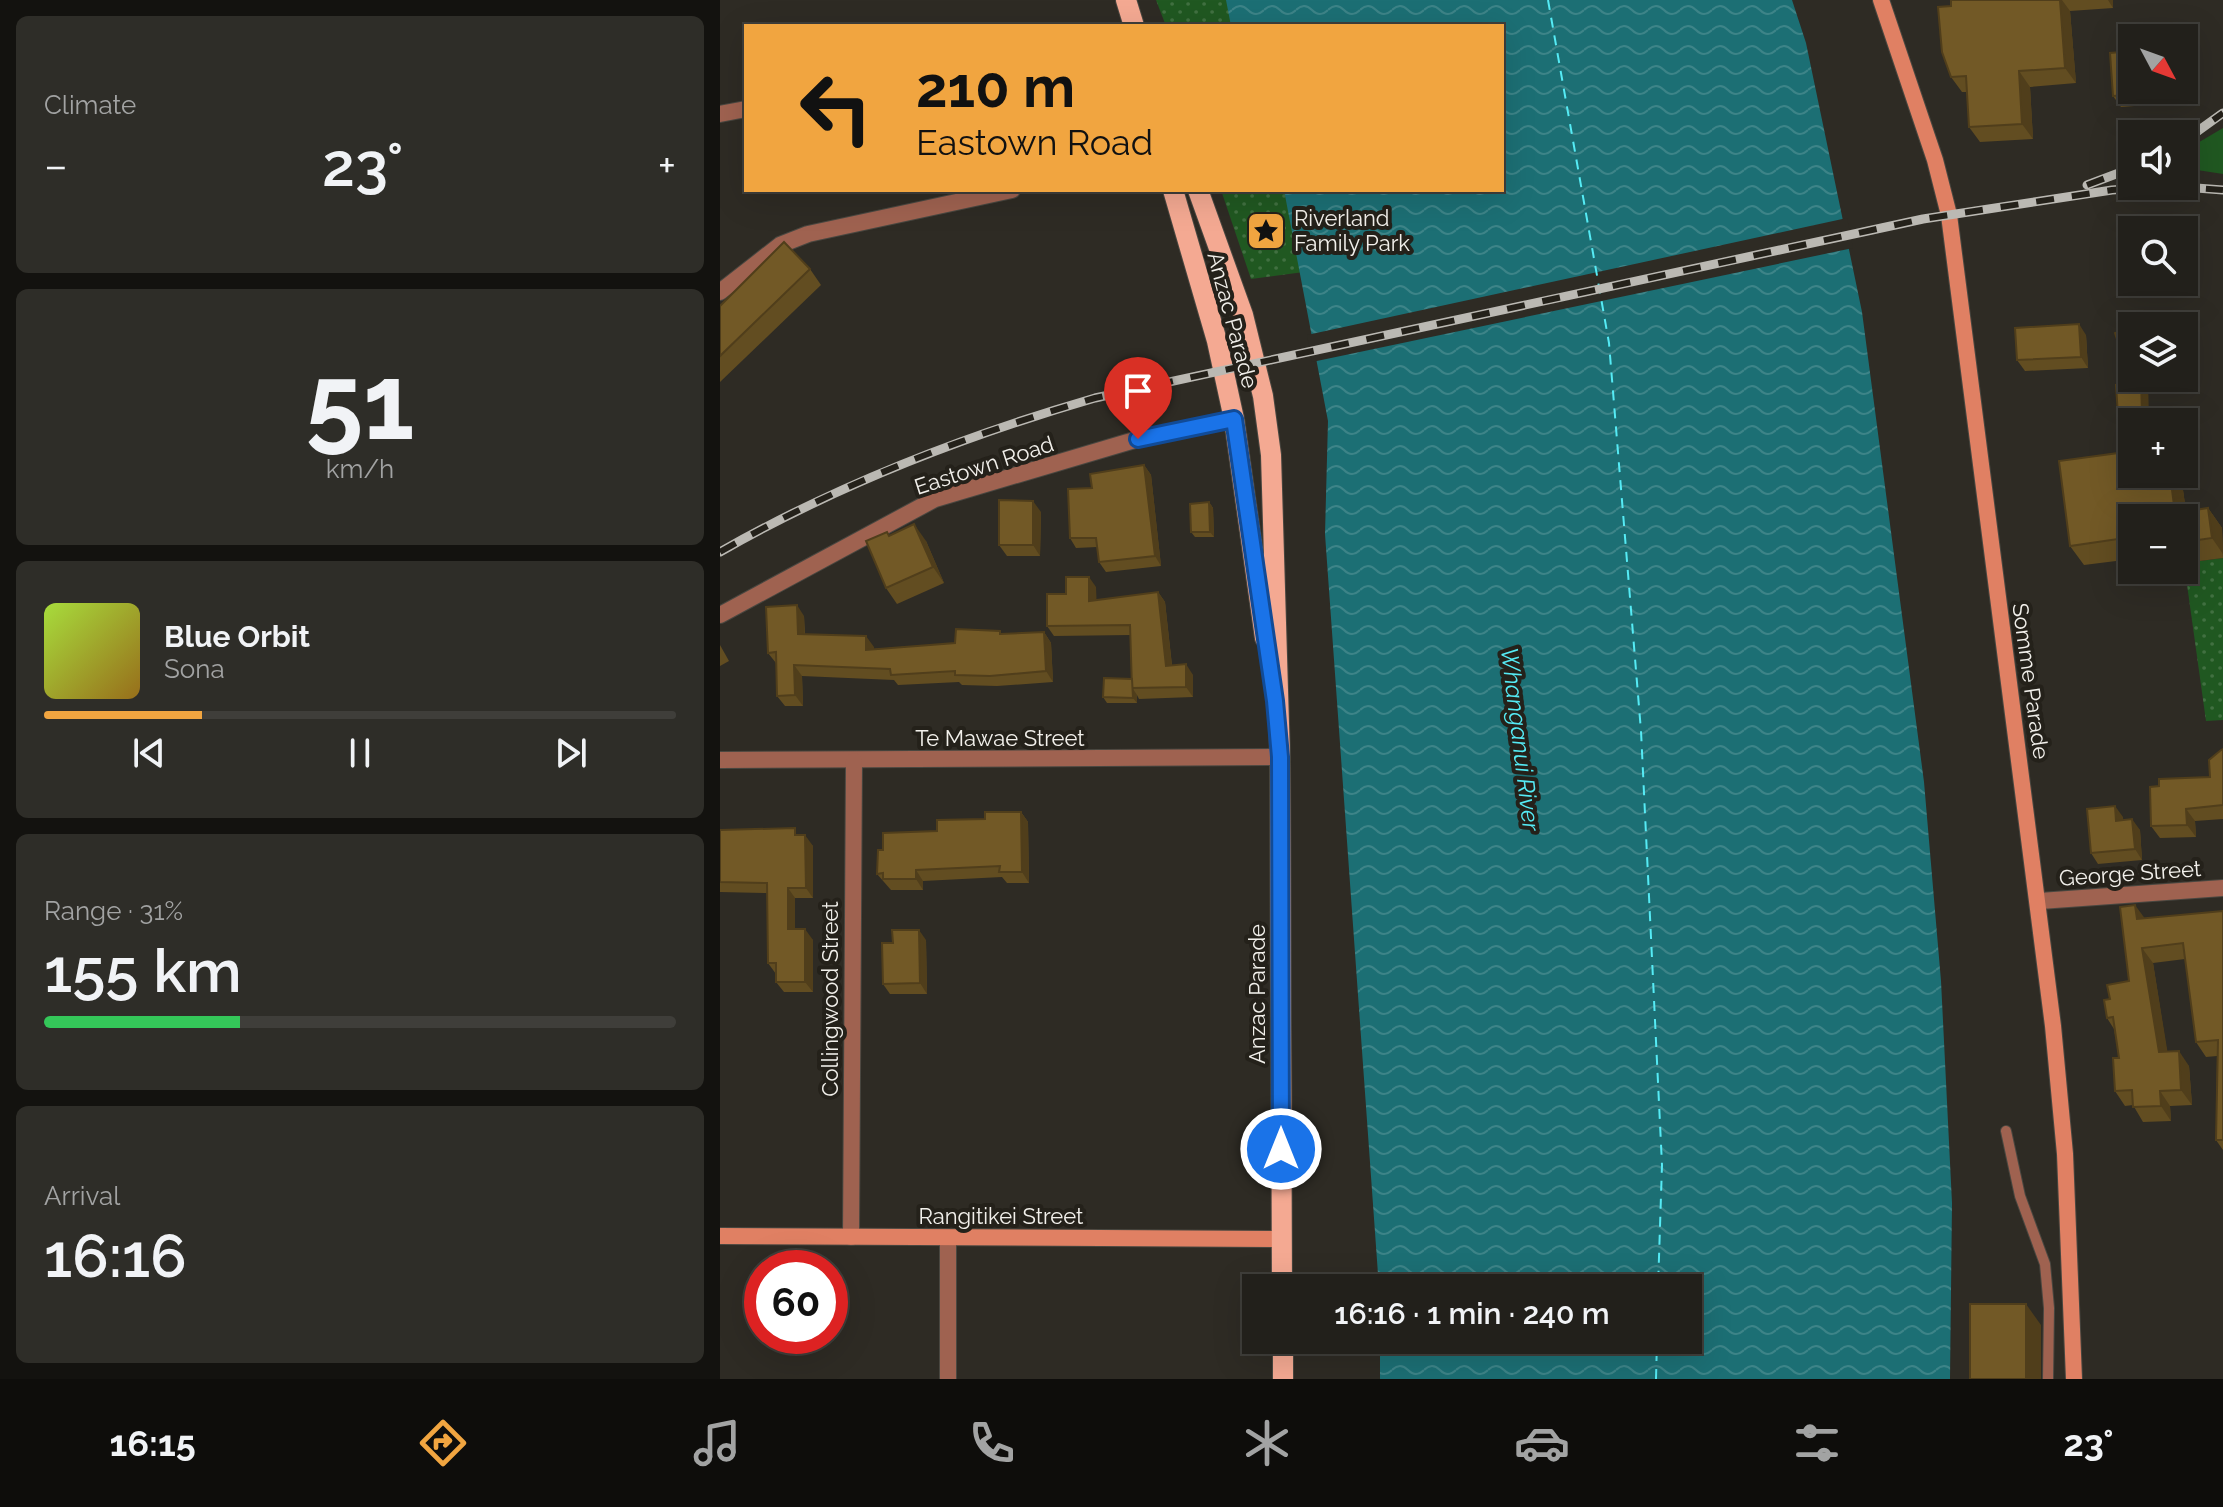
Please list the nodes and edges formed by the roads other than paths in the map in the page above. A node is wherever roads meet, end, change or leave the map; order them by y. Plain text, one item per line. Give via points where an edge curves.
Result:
1 (1126, 0) edge
2 (1881, 0) edge
3 (1133, 24) edge
4 (744, 109) edge
5 (720, 114) edge
6 (1003, 192) edge
7 (1174, 192) edge
8 (1199, 192) edge
9 (720, 292) edge
10 (1234, 419) junction
11 (720, 615) edge
12 (1275, 701) junction
13 (1280, 757) junction
14 (720, 760) edge
15 (854, 761) junction
16 (2223, 888) edge
17 (2040, 901) junction
18 (2006, 1131) dead end
19 (720, 1236) edge
20 (851, 1237) junction
21 (948, 1238) junction
22 (1282, 1239) junction
23 (1282, 1274) edge
24 (1283, 1354) edge
25 (948, 1379) edge
26 (1283, 1379) edge
27 (2048, 1379) edge
28 (2074, 1379) edge

1 - 3 main road
2 - 17 main road, Somme Parade via 1949,215
4 - 5 street
6 - 9 street via 808,234 780,245
7 - 10 main road, Anzac Parade
8 - 12 main road, Anzac Parade via 1243,315 1263,396 1271,455
10 - 11 street, Eastown Road via 1138,439 935,499
10 - 12 main road, Anzac Parade
12 - 13 main road, Anzac Parade
13 - 15 street, Te Mawae Street
13 - 22 main road, Anzac Parade
14 - 15 street, Te Mawae Street
15 - 20 street, Collingwood Street
16 - 17 street, George Street
17 - 28 main road, Somme Parade via 2065,1154
18 - 27 lane via 2020,1196 2045,1264
19 - 20 main road, Rangitikei Street
20 - 21 main road, Rangitikei Street
21 - 22 main road, Rangitikei Street
21 - 25 street
22 - 23 main road, Anzac Parade
24 - 26 main road

